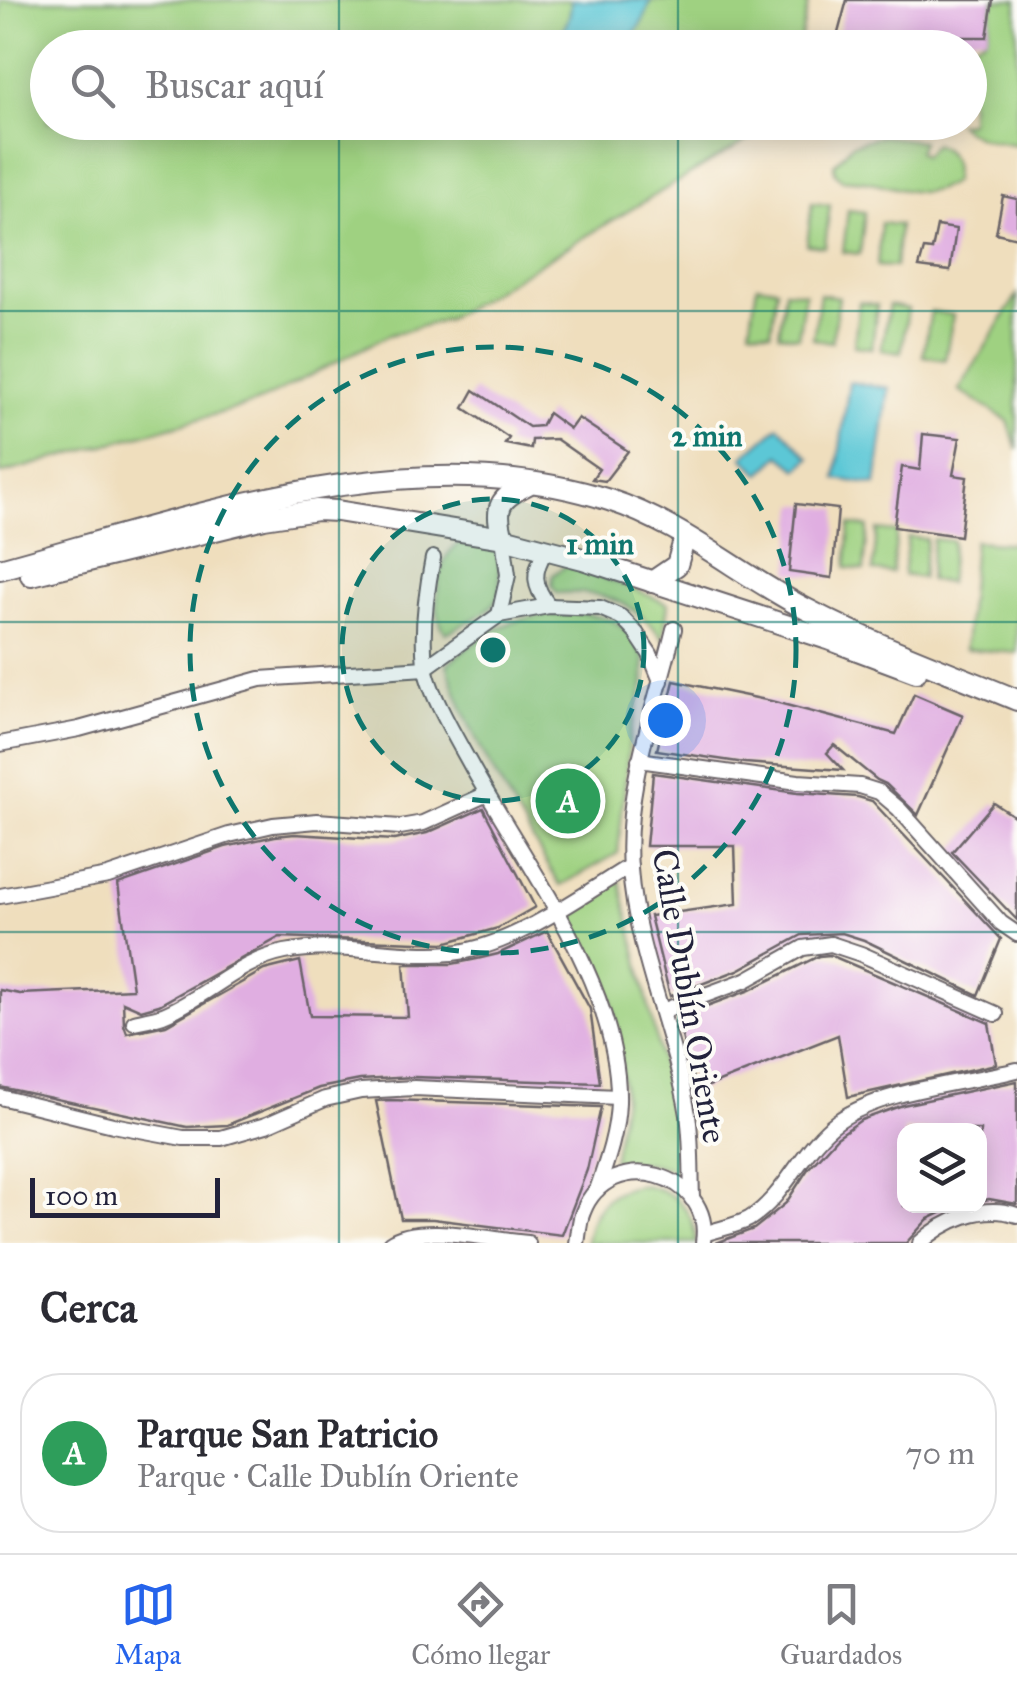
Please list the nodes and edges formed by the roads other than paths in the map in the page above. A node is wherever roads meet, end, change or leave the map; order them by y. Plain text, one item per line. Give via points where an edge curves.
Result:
1 (528, 484) junction
2 (685, 537) junction
3 (503, 538) junction
4 (546, 550) junction
5 (433, 558) dead end
6 (0, 570) edge
7 (534, 572) junction
8 (508, 574) junction
9 (652, 582) junction
10 (0, 583) edge
11 (549, 606) junction
12 (500, 614) junction
13 (674, 629) dead end
14 (425, 668) junction
15 (661, 681) junction
16 (1017, 700) edge
17 (1017, 716) edge
18 (0, 744) edge
19 (640, 760) junction
20 (487, 794) junction
21 (630, 866) junction
22 (0, 896) edge
23 (556, 911) junction
24 (1017, 934) edge
25 (662, 1011) junction
26 (996, 1014) dead end
27 (134, 1022) dead end
28 (1017, 1070) edge
29 (0, 1097) edge
30 (618, 1097) junction
31 (596, 1190) junction
32 (692, 1199) junction
33 (1017, 1215) edge
34 (704, 1238) edge
35 (396, 1239) edge
36 (528, 1243) edge
37 (577, 1243) edge
38 (920, 1243) edge

1 - 2 main road via 609,500
1 - 3 main road via 501,503
1 - 6 main road via 424,478 260,499
2 - 9 main road via 677,565
2 - 16 main road via 807,610
3 - 4 main road
3 - 8 street
3 - 10 main road via 317,510
4 - 7 street
4 - 9 main road
5 - 14 street
7 - 8 street
7 - 11 street
8 - 12 street
9 - 17 main road via 846,646
11 - 12 street
11 - 15 street via 600,608 620,617
12 - 14 street
13 - 15 street, Calle Dublín Oriente
14 - 18 street via 260,680
14 - 20 street
15 - 19 street, Calle Dublín Oriente
19 - 21 street, Calle Dublín Oriente
19 - 24 street via 879,792
20 - 22 street via 423,823 273,825 108,876
20 - 23 street
21 - 23 street
21 - 25 street, Calle Dublín Oriente
23 - 27 street via 506,938 455,953 326,947 282,952 244,966 164,1014
23 - 30 street via 606,1017
25 - 26 street via 746,980 803,948 831,944
25 - 32 street, Calle Dublín Oriente via 688,1118
28 - 34 street via 873,1102 837,1122 747,1220
29 - 30 street via 183,1138 221,1138 361,1091
30 - 31 street via 610,1153
31 - 32 street, Calle Dublín Oriente via 621,1175 646,1171
31 - 37 street
32 - 34 street, Calle Dublín Oriente
33 - 38 street via 963,1216
35 - 36 street via 423,1231

